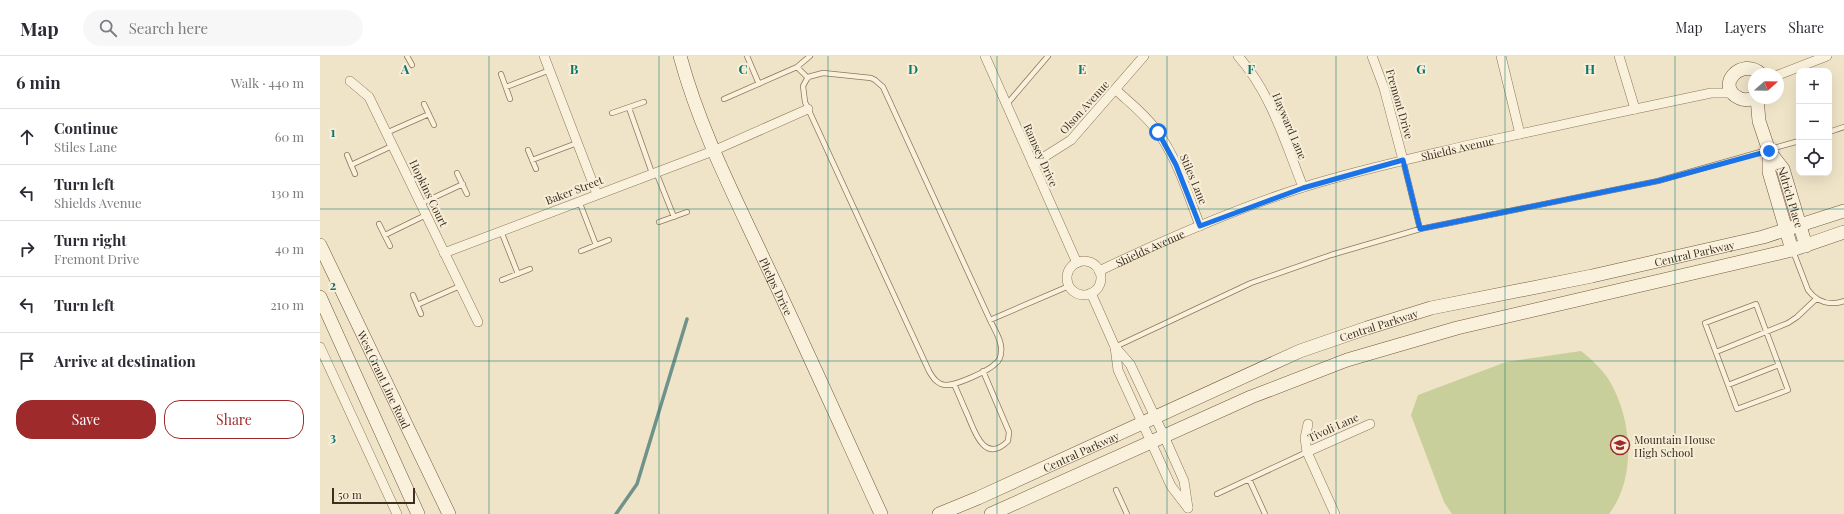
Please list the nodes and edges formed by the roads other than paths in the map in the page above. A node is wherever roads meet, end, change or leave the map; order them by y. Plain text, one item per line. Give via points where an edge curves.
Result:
1 (407, 56) edge
2 (544, 56) edge
3 (680, 56) edge
4 (747, 56) edge
5 (810, 56) edge
6 (985, 56) edge
7 (1048, 56) edge
8 (1144, 56) edge
9 (1238, 56) edge
10 (1372, 56) edge
11 (1501, 56) edge
12 (1619, 56) edge
13 (1827, 56) edge
14 (412, 65) dead end
15 (1738, 65) edge
16 (797, 67) junction
17 (1755, 68) edge
18 (550, 70) junction
19 (1784, 72) edge
20 (501, 74) dead end
21 (808, 78) junction
22 (350, 81) dead end
23 (759, 84) junction
24 (506, 87) junction
25 (1116, 90) junction
26 (1711, 93) junction
27 (1733, 93) junction
28 (1748, 98) edge
29 (510, 99) dead end
30 (724, 99) dead end
31 (644, 102) dead end
32 (424, 104) dead end
33 (1754, 104) edge
34 (1006, 106) junction
35 (629, 108) junction
36 (808, 109) junction
37 (1635, 109) junction
38 (612, 113) dead end
39 (429, 114) junction
40 (434, 125) dead end
41 (1844, 127) edge
42 (1832, 131) edge
43 (386, 134) junction
44 (1520, 134) junction
45 (1796, 142) edge
46 (577, 143) junction
47 (392, 146) junction
48 (528, 150) dead end
49 (713, 151) junction
50 (1769, 151) junction
51 (347, 155) dead end
52 (532, 160) junction
53 (1403, 160) junction
54 (1033, 164) junction
55 (351, 165) junction
56 (536, 169) dead end
57 (654, 172) junction
58 (457, 173) dead end
59 (356, 174) dead end
60 (463, 184) junction
61 (1303, 188) junction
62 (468, 194) dead end
63 (597, 194) junction
64 (579, 201) junction
65 (420, 204) junction
66 (1844, 211) edge
67 (687, 212) dead end
68 (426, 215) junction
69 (674, 217) junction
70 (659, 222) dead end
71 (379, 224) dead end
72 (1800, 225) junction
73 (1200, 226) junction
74 (1420, 229) junction
75 (1786, 230) junction
76 (501, 231) junction
77 (1844, 232) edge
78 (384, 235) junction
79 (609, 240) dead end
80 (320, 245) edge
81 (390, 246) dead end
82 (596, 246) junction
83 (1806, 246) junction
84 (1792, 250) junction
85 (581, 251) dead end
86 (444, 253) junction
87 (1077, 263) junction
88 (530, 269) dead end
89 (1099, 271) junction
90 (518, 274) junction
91 (502, 280) dead end
92 (460, 286) junction
93 (1069, 286) junction
94 (1092, 293) junction
95 (413, 295) dead end
96 (320, 297) edge
97 (1816, 299) junction
98 (1843, 300) edge
99 (417, 305) junction
100 (421, 314) dead end
101 (990, 320) junction
102 (478, 322) dead end
103 (1766, 332) junction
104 (320, 347) edge
105 (1115, 347) junction
106 (1716, 352) junction
107 (1779, 365) junction
108 (983, 371) junction
109 (954, 384) junction
110 (1728, 385) junction
111 (1155, 417) junction
112 (1142, 423) junction
113 (1308, 424) dead end
114 (1370, 424) dead end
115 (1164, 436) junction
116 (1151, 442) junction
117 (1307, 452) junction
118 (1249, 479) junction
119 (1116, 490) dead end
120 (1217, 494) dead end
121 (1190, 511) edge
122 (398, 514) edge
123 (418, 514) edge
124 (449, 514) edge
125 (881, 514) edge
126 (939, 514) edge
127 (991, 514) edge
128 (1127, 514) edge
129 (1265, 514) edge
130 (1335, 514) edge

1 - 14 lane
2 - 18 street
3 - 49 main road, Phelps Drive
4 - 23 lane
5 - 16 lane
6 - 34 street, Ramsey Drive
7 - 34 lane
8 - 25 street, Olson Avenue
9 - 61 street, Hayward Lane via 1270,104
10 - 53 street, Fremont Drive via 1384,88
11 - 44 street
12 - 37 street
13 - 19 street
15 - 17 main road
15 - 26 street, Shields Avenue
15 - 27 main road via 1730,88
16 - 21 lane
16 - 23 lane
18 - 24 lane
18 - 46 street
20 - 24 lane
21 - 36 lane via 803,86
21 - 101 lane via 823,73 863,77 875,80 883,87
22 - 43 street, Hopkins Court via 369,97
23 - 30 lane
24 - 29 lane
25 - 54 street, Olson Avenue via 1071,140
25 - 73 street, Stiles Lane via 1146,117 1158,132 1176,165
26 - 27 street, Shields Avenue
26 - 37 street, Shields Avenue
27 - 28 main road, Shields Avenue via 1736,97
31 - 35 lane
32 - 39 lane
33 - 50 main road, Aldrich Place
34 - 54 street, Ramsey Drive
35 - 38 lane
35 - 57 lane
36 - 49 street, Baker Street
36 - 109 lane via 929,371 939,383
37 - 44 street, Shields Avenue
39 - 40 lane
39 - 43 lane
41 - 42 lane
43 - 47 street, Hopkins Court
44 - 53 street, Shields Avenue
45 - 50 lane
46 - 52 lane
46 - 63 street
47 - 55 lane
47 - 65 street, Hopkins Court
48 - 52 lane
49 - 57 street, Baker Street
49 - 125 main road, Phelps Drive
50 - 72 main road, Aldrich Place via 1783,169
50 - 74 lane via 1658,181
50 - 75 main road, Aldrich Place via 1769,172
51 - 55 lane
52 - 56 lane
53 - 61 street, Shields Avenue
53 - 74 lane, Fremont Drive
54 - 87 street, Ramsey Drive
55 - 59 lane
57 - 63 street, Baker Street
57 - 69 lane
58 - 60 lane
60 - 62 lane
60 - 65 lane
61 - 73 street, Shields Avenue
63 - 64 street, Baker Street
64 - 76 street, Baker Street
64 - 82 lane
65 - 68 street, Hopkins Court
66 - 72 main road, Central Parkway
67 - 69 lane
68 - 78 lane
68 - 86 street, Hopkins Court
69 - 70 lane
71 - 78 lane
72 - 75 main road, Central Parkway
72 - 83 main road, Aldrich Place
73 - 89 street, Shields Avenue
74 - 105 lane via 1331,255 1251,283
75 - 84 main road, Aldrich Place
75 - 111 main road, Central Parkway via 1592,276 1431,308 1300,351
76 - 86 street, Baker Street
76 - 90 lane
77 - 83 main road, Central Parkway
78 - 81 lane
79 - 82 lane
80 - 124 main road, West Grant Line Road
82 - 85 lane
83 - 84 main road, Central Parkway
84 - 97 lane via 1808,290
84 - 115 main road, Central Parkway via 1396,344 1300,377
86 - 92 street, Hopkins Court
87 - 89 street via 1092,263
87 - 93 street via 1067,275
88 - 90 lane
89 - 94 street via 1100,281
90 - 91 lane
92 - 99 lane
92 - 102 street, Hopkins Court
93 - 94 street via 1081,295
93 - 101 lane
94 - 105 street
95 - 99 lane
96 - 123 main road, West Grant Line Road
97 - 98 lane via 1830,303
97 - 103 lane via 1797,317
99 - 100 lane
101 - 108 lane via 1002,351 998,362
103 - 106 lane
103 - 106 lane via 1756,304 1705,323
103 - 107 lane
104 - 122 street
105 - 111 street via 1130,364
105 - 112 street via 1118,370
106 - 110 lane
107 - 110 lane
107 - 110 lane via 1788,390 1737,409
108 - 109 lane
108 - 109 lane via 1010,432 1008,441 998,448 990,449 978,439
111 - 112 main road, Central Parkway
111 - 115 street
112 - 116 street
112 - 126 main road, Central Parkway
113 - 117 street via 1305,438
114 - 117 street, Tivoli Lane
115 - 116 main road, Central Parkway
115 - 121 street via 1184,481
116 - 121 street via 1171,486
116 - 127 main road, Central Parkway
117 - 118 lane
117 - 130 street
118 - 120 lane
118 - 129 lane
119 - 128 lane

